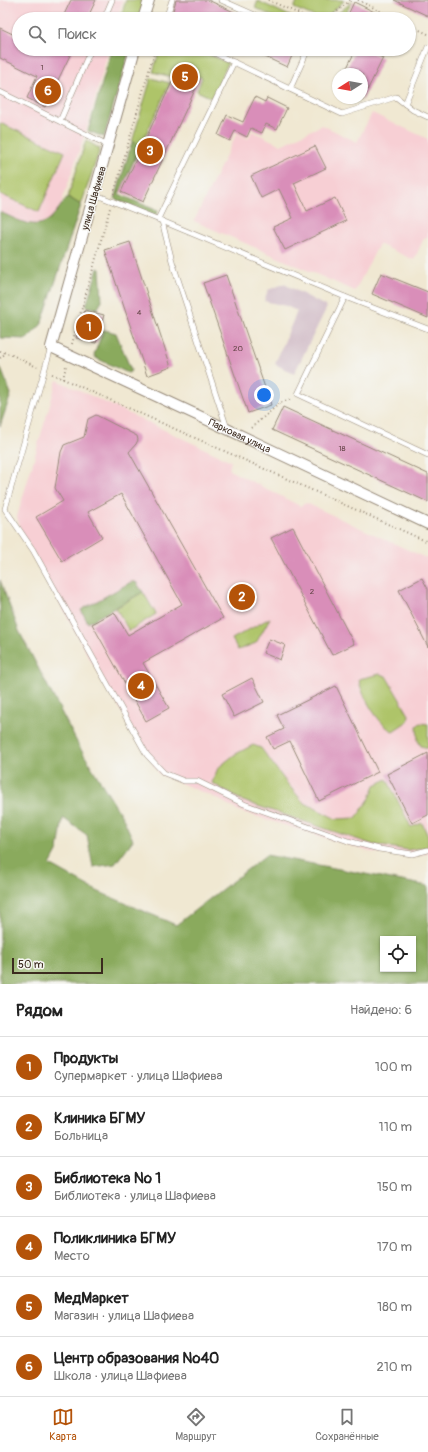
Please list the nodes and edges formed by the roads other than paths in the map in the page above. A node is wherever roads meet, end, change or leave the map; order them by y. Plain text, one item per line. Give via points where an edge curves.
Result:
1 (112, 0) edge
2 (149, 0) edge
3 (172, 0) edge
4 (222, 0) edge
5 (107, 12) edge
6 (145, 12) edge
7 (168, 12) edge
8 (249, 12) edge
9 (428, 47) edge
10 (88, 56) edge
11 (133, 56) edge
12 (221, 56) edge
13 (305, 56) edge
14 (234, 62) junction
15 (290, 89) junction
16 (0, 92) edge
17 (405, 104) junction
18 (428, 117) edge
19 (60, 121) junction
20 (108, 145) junction
21 (94, 194) junction
22 (160, 220) junction
23 (345, 297) junction
24 (428, 329) edge
25 (51, 347) junction
26 (227, 429) junction
27 (428, 455) edge
28 (428, 524) edge
29 (428, 850) edge

1 - 5 lane
2 - 6 street
3 - 7 lane
4 - 8 lane
9 - 17 lane
10 - 19 lane
11 - 20 street, улица Шафиева
12 - 14 lane
13 - 15 lane
14 - 15 lane
14 - 22 lane
15 - 17 lane via 342,114 396,97
16 - 19 lane
17 - 18 lane
19 - 20 lane
20 - 21 street, улица Шафиева
21 - 22 lane
21 - 25 street, улица Шафиева
22 - 23 lane
22 - 26 lane
23 - 24 lane
23 - 27 lane via 298,394
25 - 26 street, Парковая улица
25 - 29 lane via 5,509 33,550 147,754 164,773 184,781 197,781 244,804 348,841 412,854
26 - 28 street, Парковая улица

